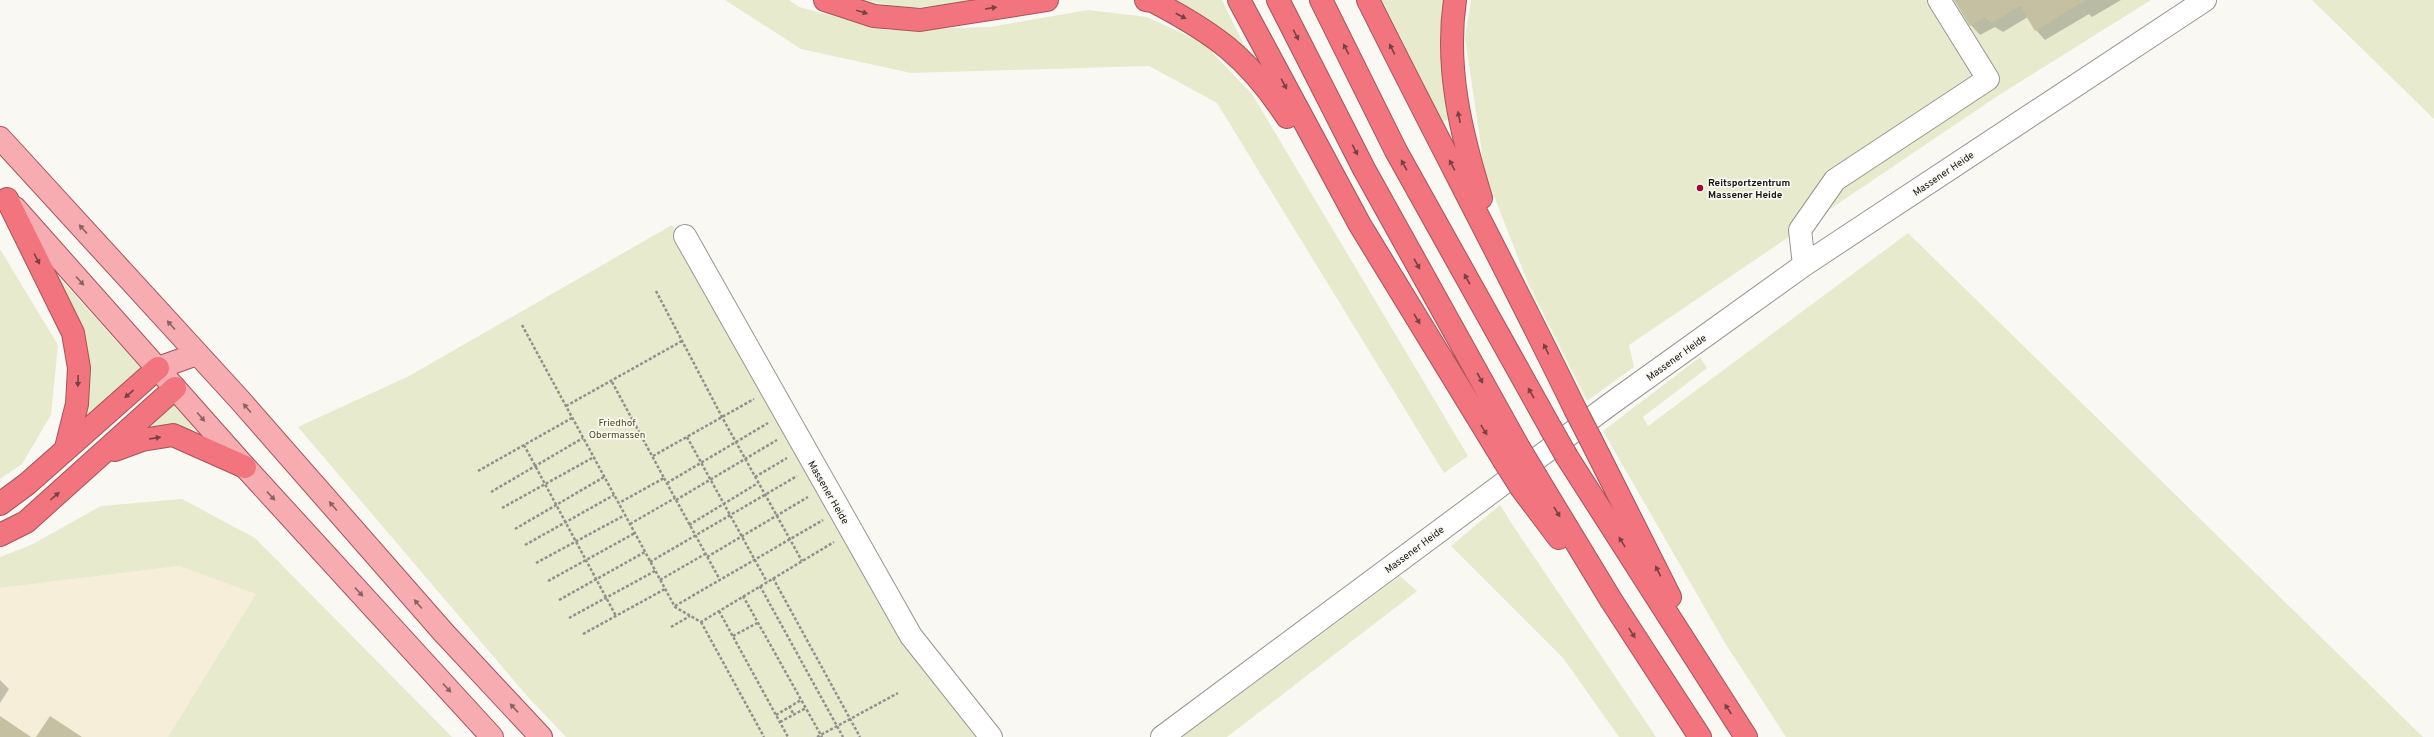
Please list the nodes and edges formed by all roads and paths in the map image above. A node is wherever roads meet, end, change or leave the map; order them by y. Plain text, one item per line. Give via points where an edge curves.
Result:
1 (825, 0) edge
2 (1047, 0) edge
3 (1146, 0) edge
4 (1239, 0) edge
5 (1278, 0) edge
6 (1321, 0) edge
7 (1368, 0) edge
8 (1455, 0) edge
9 (1939, 0) edge
10 (2205, 0) edge
11 (0, 138) edge
12 (4, 195) edge
13 (1360, 225) junction
14 (685, 236) dead end
15 (1497, 248) junction
16 (1804, 265) junction
17 (656, 290) dead end
18 (522, 325) dead end
19 (682, 341) junction
20 (197, 354) junction
21 (158, 368) junction
22 (612, 382) junction
23 (175, 388) junction
24 (771, 390) junction
25 (566, 406) junction
26 (722, 417) junction
27 (572, 418) junction
28 (771, 421) dead end
29 (687, 437) junction
30 (583, 438) junction
31 (780, 439) dead end
32 (736, 442) junction
33 (524, 445) junction
34 (66, 448) junction
35 (104, 454) junction
36 (1511, 454) junction
37 (653, 456) junction
38 (790, 456) dead end
39 (594, 457) junction
40 (745, 460) junction
41 (701, 463) junction
42 (535, 465) junction
43 (245, 467) junction
44 (478, 471) dead end
45 (803, 473) dead end
46 (755, 476) junction
47 (604, 477) junction
48 (664, 478) junction
49 (710, 480) junction
50 (667, 483) junction
51 (758, 483) junction
52 (545, 484) junction
53 (490, 492) dead end
54 (814, 493) dead end
55 (614, 495) junction
56 (765, 495) junction
57 (676, 499) junction
58 (619, 503) junction
59 (0, 504) edge
60 (556, 504) junction
61 (724, 504) junction
62 (502, 508) dead end
63 (625, 515) junction
64 (730, 516) junction
65 (776, 516) junction
66 (828, 517) dead end
67 (566, 523) junction
68 (630, 524) junction
69 (689, 524) junction
70 (515, 529) dead end
71 (852, 532) junction
72 (635, 533) junction
73 (0, 535) edge
74 (696, 536) junction
75 (742, 536) junction
76 (790, 540) junction
77 (576, 541) junction
78 (525, 545) dead end
79 (645, 552) junction
80 (706, 554) junction
81 (707, 557) junction
82 (586, 560) junction
83 (754, 560) junction
84 (802, 561) junction
85 (650, 562) junction
86 (536, 563) dead end
87 (655, 571) junction
88 (773, 578) junction
89 (596, 579) junction
90 (660, 580) junction
91 (720, 580) junction
92 (548, 581) dead end
93 (767, 582) junction
94 (760, 586) junction
95 (665, 589) junction
96 (743, 596) junction
97 (606, 597) junction
98 (559, 600) dead end
99 (674, 607) junction
100 (719, 611) junction
101 (616, 616) junction
102 (690, 616) junction
103 (569, 618) dead end
104 (701, 622) junction
105 (757, 623) junction
106 (671, 627) dead end
107 (583, 634) dead end
108 (733, 636) junction
109 (1710, 682) junction
110 (898, 693) dead end
111 (801, 700) junction
112 (789, 706) junction
113 (806, 708) junction
114 (776, 715) junction
115 (794, 715) junction
116 (850, 719) junction
117 (780, 722) junction
118 (837, 726) junction
119 (821, 736) edge
120 (492, 737) edge
121 (541, 737) edge
122 (764, 737) edge
123 (788, 737) edge
124 (817, 737) edge
125 (843, 737) edge
126 (860, 737) edge
127 (991, 737) edge
128 (1162, 737) edge
129 (1700, 737) edge
130 (1746, 737) edge

1 -> 2 highway via 874,16 920,20
3 -> 13 highway via 1153,1 1198,25 1226,45 1268,87
4 -> 13 highway
5 -> 36 highway
109 -> 6 highway, bridge via 1567,457 1396,151
15 -> 7 highway
15 -> 8 highway via 1466,149 1454,88 1451,28
9 - 16 street via 1988,79 1835,180 1800,230
10 - 16 street, Massener Heide
20 -> 11 main road
12 -> 21 main road
12 -> 34 highway via 73,333 79,368 77,404
13 -> 36 highway
14 - 24 street, Massener Heide
109 -> 15 highway, bridge via 1657,568
16 - 128 street, Massener Heide via 1603,409
17 - 19 path
18 - 25 path
19 - 22 path
19 - 26 path
20 - 21 main road
20 - 23 main road
121 -> 20 main road via 444,633
21 - 23 main road
21 -> 34 highway
22 - 25 path
22 - 37 path
23 - 35 highway
23 -> 43 main road
24 - 26 path
24 - 71 street, Massener Heide
25 - 27 path
26 - 29 path
26 - 32 path
27 - 30 path
27 - 33 path
28 - 32 path
29 - 37 path
29 - 41 path
30 - 39 path
30 - 42 path
31 - 40 path
32 - 40 path
32 - 41 path
33 - 42 path
33 - 44 path
34 - 59 highway via 27,484
35 -> 43 highway via 142,440 173,435
73 -> 35 highway via 26,522
36 -> 129 highway, bridge via 1529,484 1611,600
37 - 48 path
38 - 46 path
39 - 47 path
39 - 52 path
40 - 46 path
40 - 49 path
41 - 49 path
41 - 50 path
42 - 52 path
42 - 53 path
43 -> 120 main road
45 - 56 path
46 - 51 path
47 - 55 path
47 - 60 path
48 - 50 path
48 - 58 path
49 - 57 path
49 - 61 path
50 - 57 path
51 - 56 path
51 - 61 path
52 - 60 path
52 - 62 path
54 - 65 path
55 - 58 path
55 - 67 path
56 - 64 path
56 - 65 path
57 - 68 path
57 - 69 path
58 - 63 path
60 - 67 path
60 - 70 path
61 - 64 path
61 - 69 path
63 - 68 path
63 - 77 path
64 - 74 path
64 - 75 path
65 - 75 path
65 - 76 path
66 - 76 path
67 - 77 path
67 - 78 path
68 - 72 path
69 - 74 path
71 - 84 path
71 - 127 street, Massener Heide via 911,636
72 - 79 path
72 - 82 path
74 - 80 path
74 - 85 path
75 - 81 path
75 - 83 path
76 - 83 path
76 - 84 path
77 - 82 path
77 - 86 path
79 - 85 path
79 - 89 path
80 - 81 path
80 - 90 path
81 - 91 path
82 - 89 path
82 - 92 path
83 - 91 path
83 - 93 path
84 - 88 path
85 - 87 path
87 - 90 path
87 - 97 path
88 - 93 path
88 - 116 path
89 - 97 path
89 - 98 path
90 - 95 path
91 - 99 path
93 - 94 path
94 - 96 path
94 - 118 path
95 - 99 path
95 - 101 path
96 - 100 path
96 - 105 path
97 - 101 path
97 - 103 path
99 - 102 path
100 - 104 path
100 - 108 path
101 - 107 path
102 - 104 path
102 - 106 path
104 - 122 path
105 - 108 path
105 - 111 path
108 - 114 path
130 -> 109 highway
110 - 116 path
111 - 112 path
111 - 113 path
112 - 114 path
112 - 115 path
113 - 115 path
113 - 119 path
114 - 117 path
115 - 117 path
116 - 118 path
116 - 126 path
117 - 123 path
118 - 119 path
118 - 125 path
119 - 124 path

